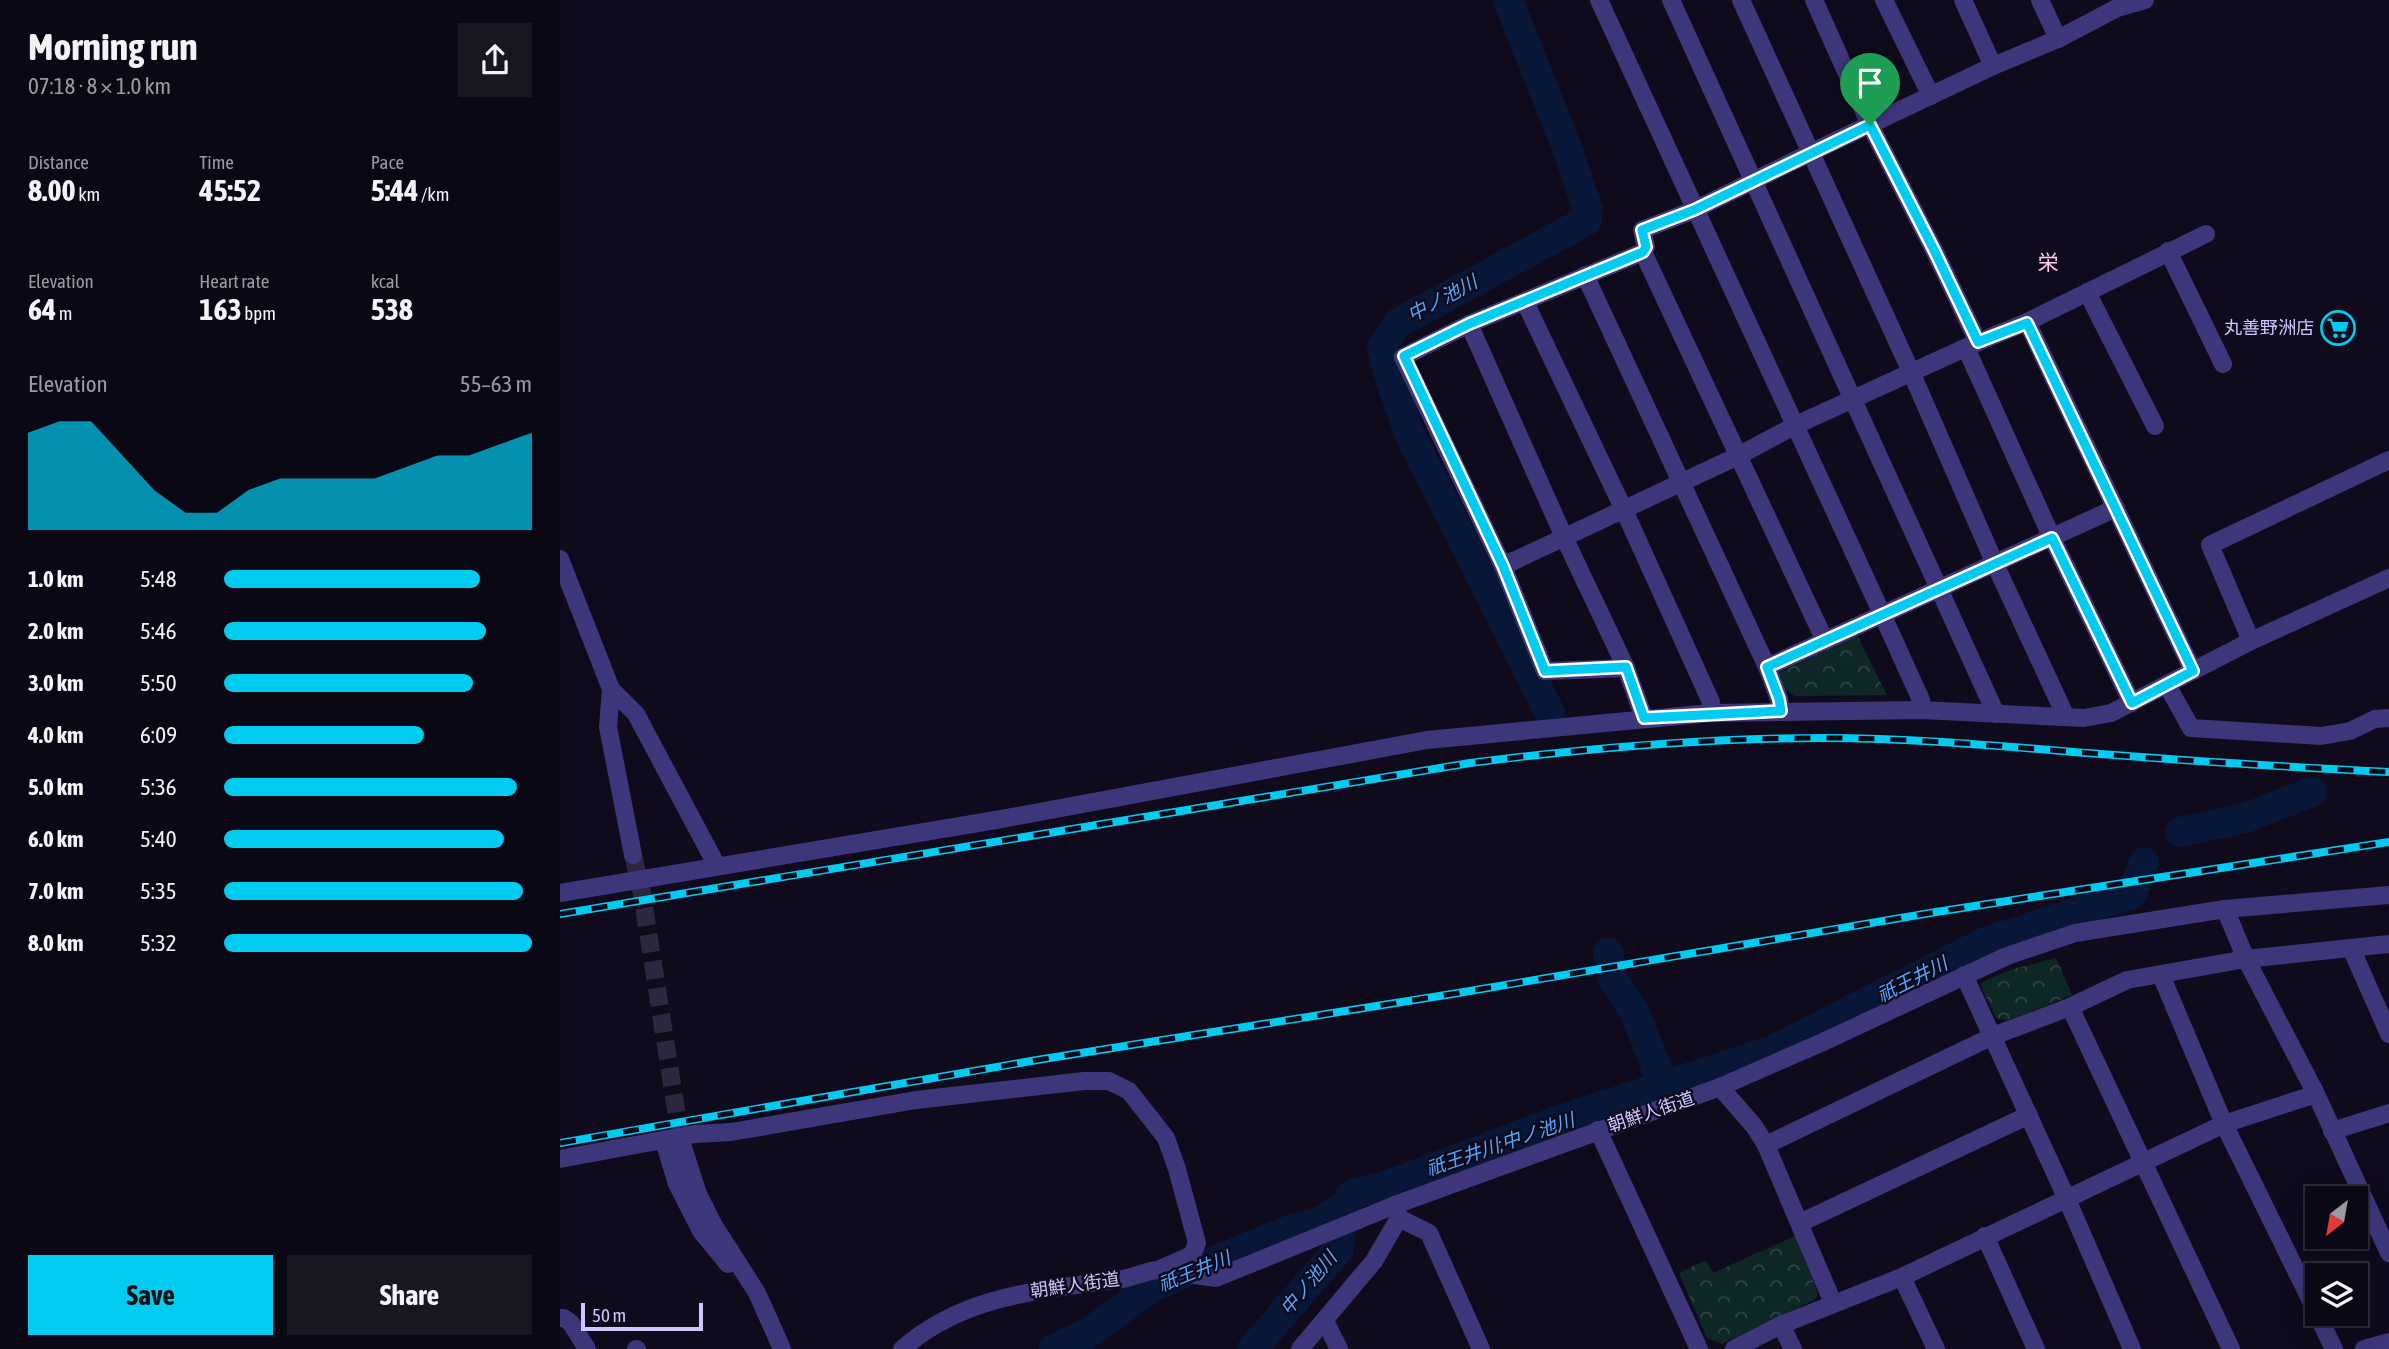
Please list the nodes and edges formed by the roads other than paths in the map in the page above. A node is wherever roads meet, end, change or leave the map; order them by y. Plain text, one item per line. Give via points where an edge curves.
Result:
1 (1599, 0) edge
2 (1671, 0) edge
3 (1741, 0) edge
4 (1884, 0) edge
5 (1963, 0) edge
6 (2040, 0) edge
7 (2145, 0) edge
8 (1816, 1) edge
9 (2115, 4) edge
10 (2058, 39) junction
11 (1993, 66) junction
12 (1931, 96) junction
13 (1870, 125) junction
14 (1812, 152) junction
15 (1755, 181) junction
16 (1694, 210) junction
17 (2206, 234) dead end
18 (2168, 251) junction
19 (1643, 252) junction
20 (1585, 275) junction
21 (2087, 292) junction
22 (1525, 302) junction
23 (2027, 323) junction
24 (1469, 324) junction
25 (1972, 345) junction
26 (2223, 364) dead end
27 (1912, 374) junction
28 (1853, 400) junction
29 (1796, 425) junction
30 (2155, 426) dead end
31 (1738, 456) junction
32 (2389, 460) edge
33 (1681, 482) junction
34 (2116, 508) junction
35 (1624, 510) junction
36 (1564, 537) junction
37 (2052, 538) junction
38 (560, 559) edge
39 (1995, 564) junction
40 (1503, 566) junction
41 (2389, 578) edge
42 (1940, 590) junction
43 (1883, 616) junction
44 (1825, 641) junction
45 (2251, 641) junction
46 (1626, 667) junction
47 (1767, 667) junction
48 (2193, 671) junction
49 (2167, 685) junction
50 (611, 689) junction
51 (2132, 703) junction
52 (1922, 710) junction
53 (1781, 711) junction
54 (1711, 713) junction
55 (1996, 714) junction
56 (2066, 717) junction
57 (1644, 718) junction
58 (2389, 719) edge
59 (633, 855) tunnel mouth
60 (718, 866) junction
61 (560, 893) edge
62 (2389, 895) edge
63 (2225, 909) junction
64 (2389, 944) edge
65 (2351, 948) junction
66 (2246, 959) junction
67 (1964, 975) junction
68 (2161, 975) junction
69 (2070, 1007) junction
70 (2389, 1034) edge
71 (1993, 1036) junction
72 (1720, 1087) junction
73 (2316, 1094) junction
74 (2389, 1112) edge
75 (2029, 1115) junction
76 (2224, 1124) junction
77 (1598, 1130) junction
78 (2332, 1131) junction
79 (672, 1141) junction
80 (1766, 1145) junction
81 (560, 1159) edge
82 (2143, 1161) junction
83 (2066, 1197) junction
84 (1397, 1211) junction
85 (1800, 1223) junction
86 (1985, 1236) junction
87 (2389, 1253) edge
88 (1166, 1271) junction
89 (1902, 1277) junction
90 (2305, 1289) edge
91 (1833, 1303) junction
92 (560, 1318) edge
93 (1325, 1321) junction
94 (1781, 1325) junction
95 (2323, 1326) edge
96 (2389, 1342) edge
97 (587, 1349) edge
98 (782, 1349) edge
99 (902, 1349) edge
100 (1300, 1349) edge
101 (1339, 1349) edge
102 (1481, 1349) edge
103 (1699, 1349) edge
104 (1734, 1349) edge
105 (1793, 1349) edge
106 (1936, 1349) edge
107 (2036, 1349) edge
108 (2132, 1349) edge
109 (2231, 1349) edge
110 (2334, 1349) edge
111 (2364, 1349) edge

1 - 16 street
2 - 15 street
3 - 14 street
4 - 12 street
5 - 11 street
6 - 10 street
7 - 9 street
8 - 13 street
9 - 10 street
10 - 11 street
11 - 12 street
12 - 13 street
13 - 14 street
13 - 25 street via 1934,250
14 - 15 street
14 - 27 street
15 - 16 street
15 - 28 street
16 - 19 street via 1642,230
16 - 29 street
17 - 18 street
18 - 21 street
18 - 26 street
19 - 20 street
19 - 31 street
20 - 22 street
20 - 33 street
21 - 23 street
21 - 30 street
22 - 24 street
22 - 35 street
23 - 25 street
23 - 34 street
24 - 36 street
24 - 40 street via 1404,356
25 - 27 street
25 - 37 street
27 - 28 street
27 - 39 street
28 - 29 street
28 - 42 street
29 - 31 street
29 - 43 street
31 - 33 street
31 - 44 street
32 - 45 street via 2210,545
33 - 35 street
33 - 47 street
34 - 37 street
34 - 48 street
35 - 36 street
35 - 54 street via 1711,702
36 - 40 street
36 - 46 street
37 - 39 street
37 - 51 street
38 - 50 street
39 - 42 street
39 - 56 street
40 - 46 street via 1545,671
41 - 45 street
42 - 43 street
42 - 55 street
43 - 44 street
43 - 52 street
44 - 47 street
45 - 48 street
46 - 57 street
47 - 53 street
48 - 49 street
49 - 51 street
49 - 58 street via 2191,727 2321,736
50 - 59 street via 608,727
50 - 60 street via 636,715
51 - 56 street via 2111,713
52 - 53 street
52 - 55 street
53 - 54 street
54 - 57 street
55 - 56 street
57 - 60 street via 1427,740
60 - 61 street
62 - 63 street, 朝鮮人街道
63 - 66 street
63 - 67 street, 朝鮮人街道 via 2075,933
64 - 65 street
65 - 66 street
65 - 70 street
66 - 68 street
66 - 73 street
67 - 71 street
67 - 72 street, 朝鮮人街道
68 - 69 street via 2127,980
68 - 76 street
69 - 71 street
69 - 82 street
71 - 75 street
71 - 80 street
72 - 77 street, 朝鮮人街道
72 - 80 street
73 - 76 street
73 - 78 street
74 - 78 street
75 - 83 street
75 - 85 street
76 - 82 street
76 - 90 street
77 - 84 street, 朝鮮人街道
77 - 103 street
78 - 87 street
79 - 81 street
79 - 88 street via 916,1100 1109,1081 1129,1091 1166,1138 1181,1181 1197,1242 1192,1255
79 - 98 street via 677,1184 701,1231 729,1265 744,1270
80 - 85 street
82 - 83 street
82 - 109 street
83 - 86 street
83 - 108 street
84 - 88 street, 朝鮮人街道 via 1367,1216 1216,1278
84 - 93 street via 1374,1261
84 - 102 street via 1429,1233
85 - 91 street
86 - 89 street
86 - 107 street
88 - 99 street, 朝鮮人街道 via 993,1299 919,1334
89 - 91 street
89 - 106 street
91 - 94 street
92 - 97 street via 571,1323
93 - 100 street
93 - 101 street
94 - 104 street
94 - 105 street
95 - 110 street
96 - 111 street

